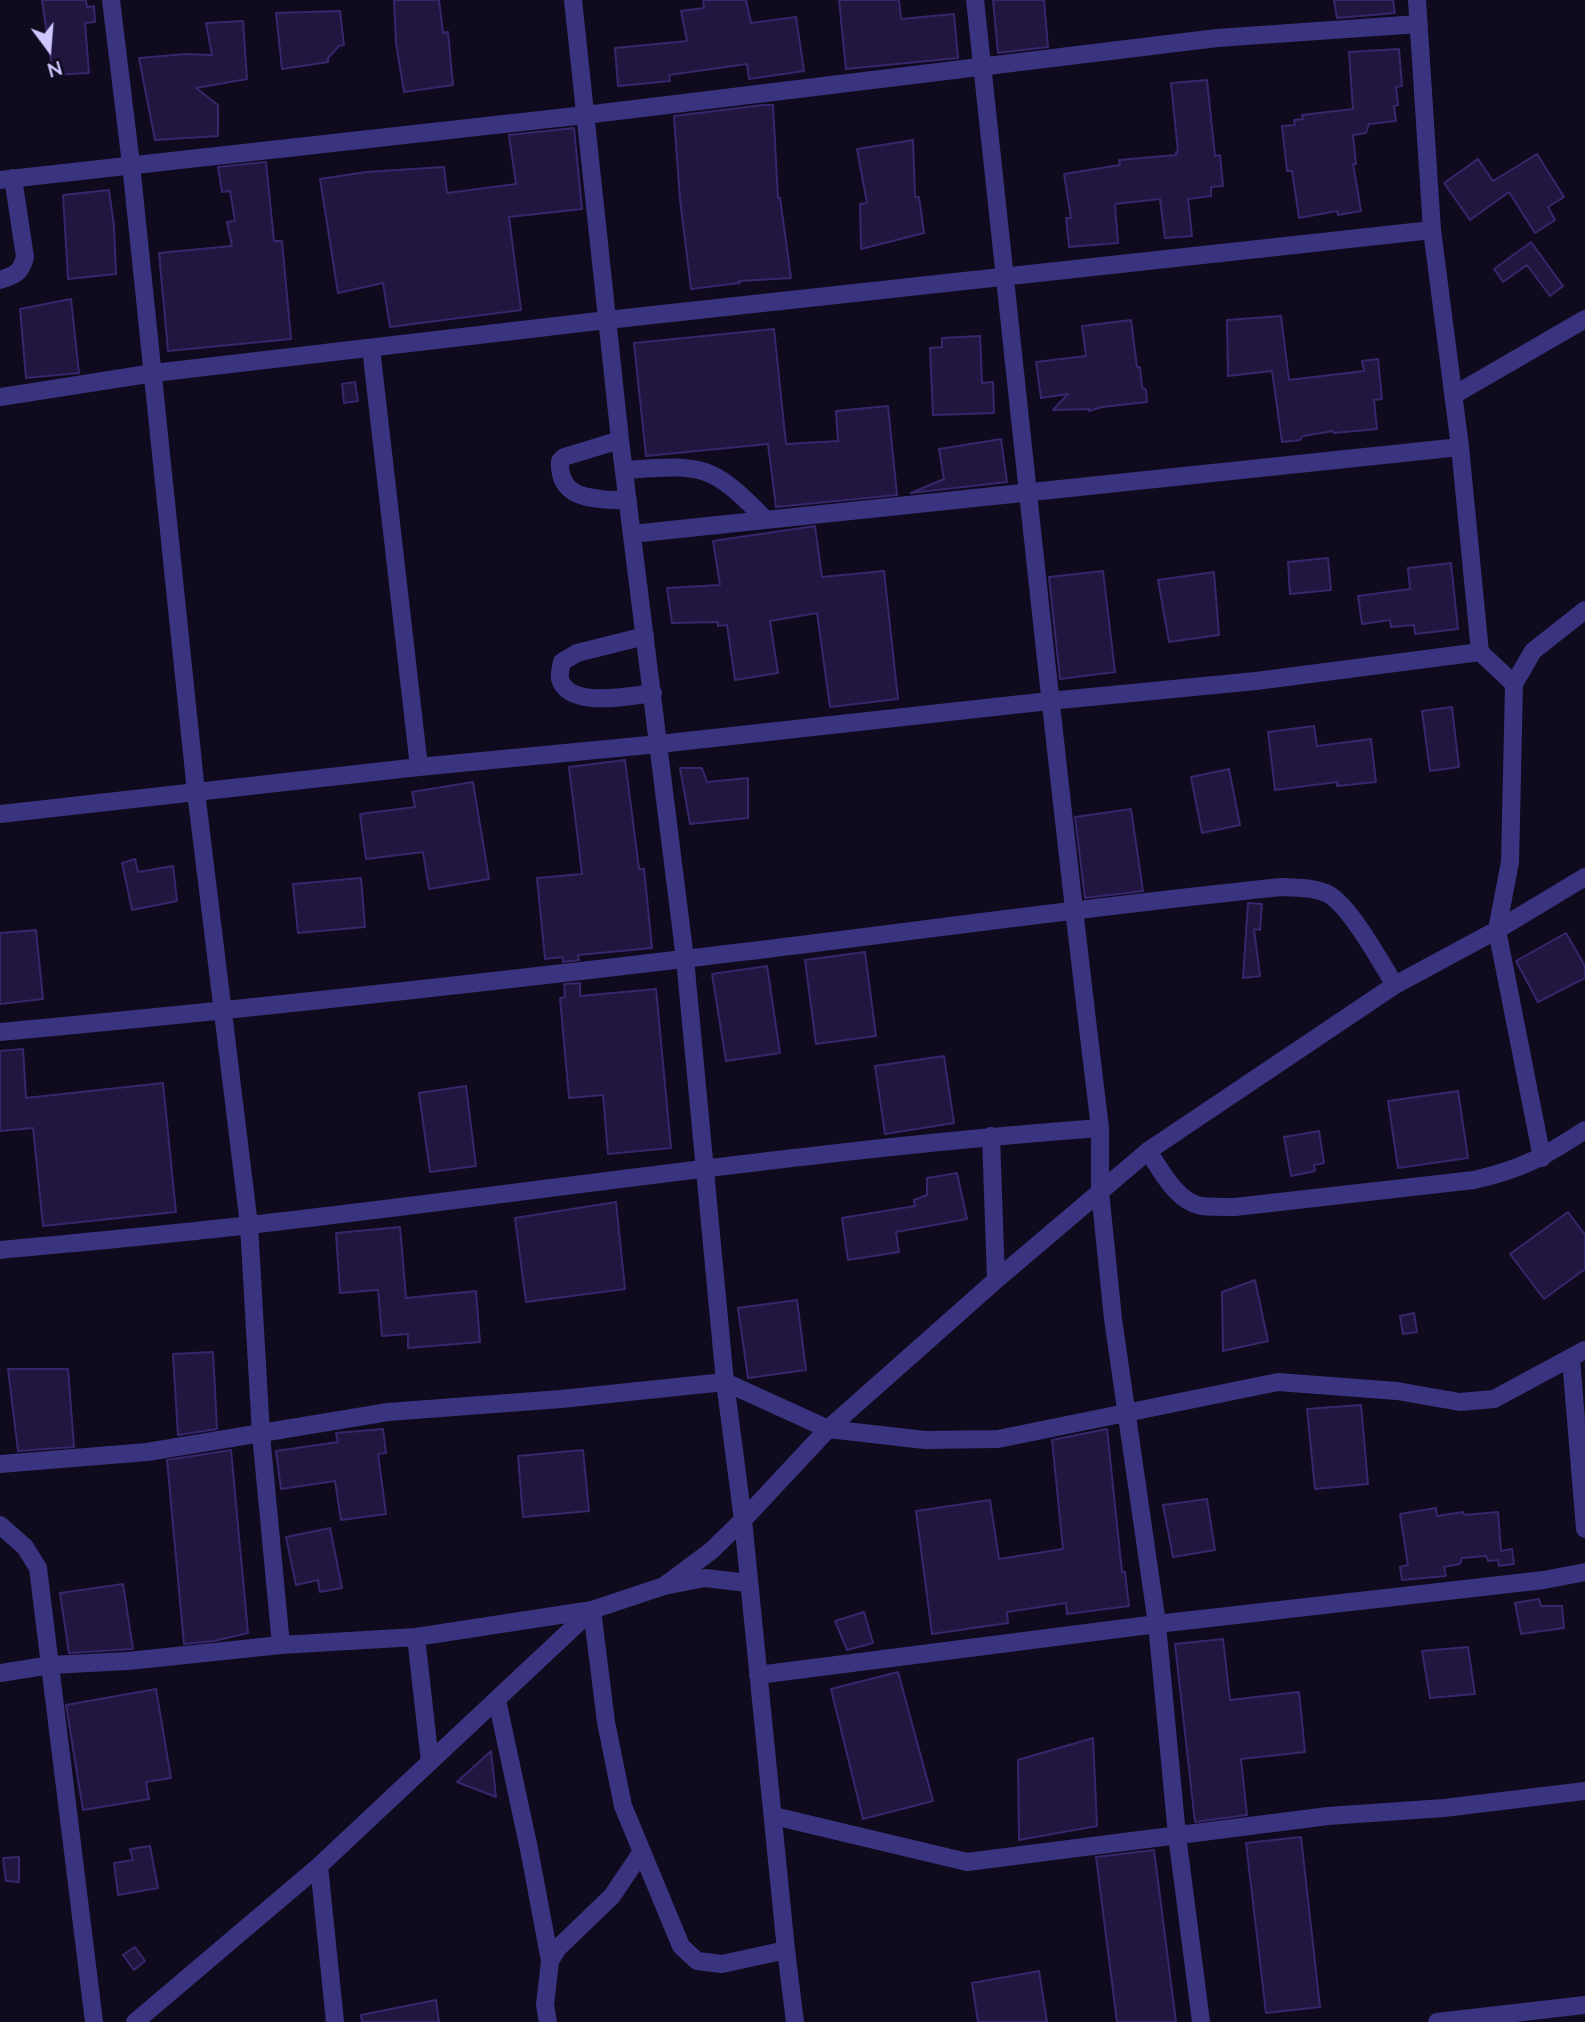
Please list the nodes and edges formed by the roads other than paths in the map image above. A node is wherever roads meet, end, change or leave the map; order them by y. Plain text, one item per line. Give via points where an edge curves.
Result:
1 (111, 0) edge
2 (573, 0) edge
3 (975, 0) edge
4 (1417, 0) edge
5 (1419, 24) junction
6 (982, 68) junction
7 (585, 115) junction
8 (131, 164) junction
9 (7, 179) edge
10 (1432, 230) junction
11 (1006, 276) junction
12 (0, 280) edge
13 (607, 320) junction
14 (1585, 320) edge
15 (371, 348) junction
16 (154, 373) junction
17 (1454, 395) junction
18 (0, 397) edge
19 (620, 440) junction
20 (1460, 447) junction
21 (624, 470) junction
22 (1027, 492) junction
23 (628, 501) junction
24 (766, 520) junction
25 (632, 534) junction
26 (1585, 610) edge
27 (645, 636) junction
28 (1480, 652) junction
29 (1514, 684) junction
30 (653, 694) junction
31 (1049, 701) junction
32 (659, 744) junction
33 (419, 767) junction
34 (196, 792) junction
35 (0, 814) edge
36 (1585, 877) edge
37 (1073, 909) junction
38 (1497, 930) junction
39 (685, 959) junction
40 (1395, 985) junction
41 (223, 1011) junction
42 (0, 1032) edge
43 (1100, 1128) junction
44 (1585, 1130) edge
45 (991, 1136) junction
46 (1148, 1151) junction
47 (1542, 1158) junction
48 (704, 1168) junction
49 (1100, 1191) junction
50 (248, 1225) junction
51 (0, 1250) edge
52 (996, 1280) junction
53 (1578, 1354) edge
54 (725, 1382) junction
55 (1128, 1414) junction
56 (828, 1429) junction
57 (261, 1434) junction
58 (0, 1464) edge
59 (743, 1520) junction
60 (0, 1525) edge
61 (1585, 1529) edge
62 (1585, 1572) edge
63 (748, 1583) junction
64 (664, 1586) junction
65 (592, 1610) junction
66 (1157, 1624) junction
67 (416, 1637) junction
68 (281, 1645) junction
69 (51, 1665) junction
70 (0, 1674) edge
71 (758, 1675) junction
72 (497, 1700) junction
73 (430, 1762) junction
74 (1585, 1791) edge
75 (774, 1816) junction
76 (1177, 1835) junction
77 (641, 1853) junction
78 (319, 1866) junction
79 (786, 1951) junction
80 (550, 1961) junction
81 (1585, 2005) edge
82 (94, 2022) edge
83 (135, 2022) edge
84 (335, 2022) edge
85 (548, 2022) edge
86 (795, 2022) edge
87 (1201, 2022) edge
88 (1437, 2022) edge

1 - 8 street
2 - 7 street
3 - 6 street
4 - 5 street
5 - 6 street via 1217,38
5 - 10 street
6 - 7 street
6 - 11 street
7 - 8 street
7 - 13 street
8 - 9 street
8 - 16 street
9 - 12 street via 25,257 16,275
10 - 11 street
10 - 17 street
11 - 13 street
11 - 22 street
13 - 15 street
13 - 19 street
14 - 17 street
15 - 16 street
15 - 33 street
16 - 18 street
16 - 34 street
17 - 20 street
19 - 21 street
19 - 23 street via 564,457 560,468 565,485 576,494
20 - 22 street
20 - 28 street
21 - 23 street
21 - 24 street via 684,466 710,472 736,489
22 - 24 street
22 - 31 street
23 - 25 street
24 - 25 street
25 - 27 street
26 - 29 street via 1533,650
27 - 30 street
27 - 30 street via 577,653 562,662 559,677 566,689 584,698
28 - 29 street
28 - 31 street via 1256,681
29 - 38 street via 1510,862
30 - 32 street
31 - 32 street
31 - 37 street
32 - 33 street
32 - 39 street
33 - 34 street
34 - 35 street
34 - 41 street
36 - 38 street
37 - 39 street
37 - 40 street via 1309,888 1328,893 1348,912
37 - 43 street
38 - 40 street
38 - 47 street
39 - 41 street
39 - 48 street
40 - 46 street
41 - 42 street
41 - 50 street
43 - 45 street
43 - 49 street
44 - 47 street
45 - 48 street
45 - 52 street
46 - 47 street via 1183,1197 1199,1206 1235,1207 1474,1180
46 - 49 street
48 - 50 street
48 - 54 street
49 - 52 street
49 - 55 street
50 - 51 street
50 - 57 street
52 - 56 street
53 - 55 street via 1494,1399 1460,1402 1397,1391 1278,1382
53 - 61 street
54 - 56 street
54 - 57 street via 388,1412
54 - 59 street
55 - 56 street via 998,1439 926,1440
55 - 66 street
56 - 59 street
57 - 58 street via 147,1452
57 - 68 street
59 - 63 street
59 - 64 street
60 - 69 street via 25,1547 38,1568
62 - 66 street
63 - 64 street via 705,1578
63 - 71 street
64 - 65 street
65 - 67 street
65 - 72 street
65 - 77 street via 606,1722 623,1806
66 - 71 street
66 - 76 street
67 - 68 street
67 - 73 street
68 - 69 street
69 - 70 street
69 - 82 street
71 - 75 street
72 - 73 street
72 - 80 street
73 - 78 street
74 - 76 street
75 - 76 street via 967,1862
75 - 79 street
76 - 87 street
77 - 79 street via 681,1946 697,1961 722,1964
77 - 80 street via 612,1896
78 - 83 street
78 - 84 street
79 - 86 street
80 - 85 street via 545,2005
81 - 88 street

